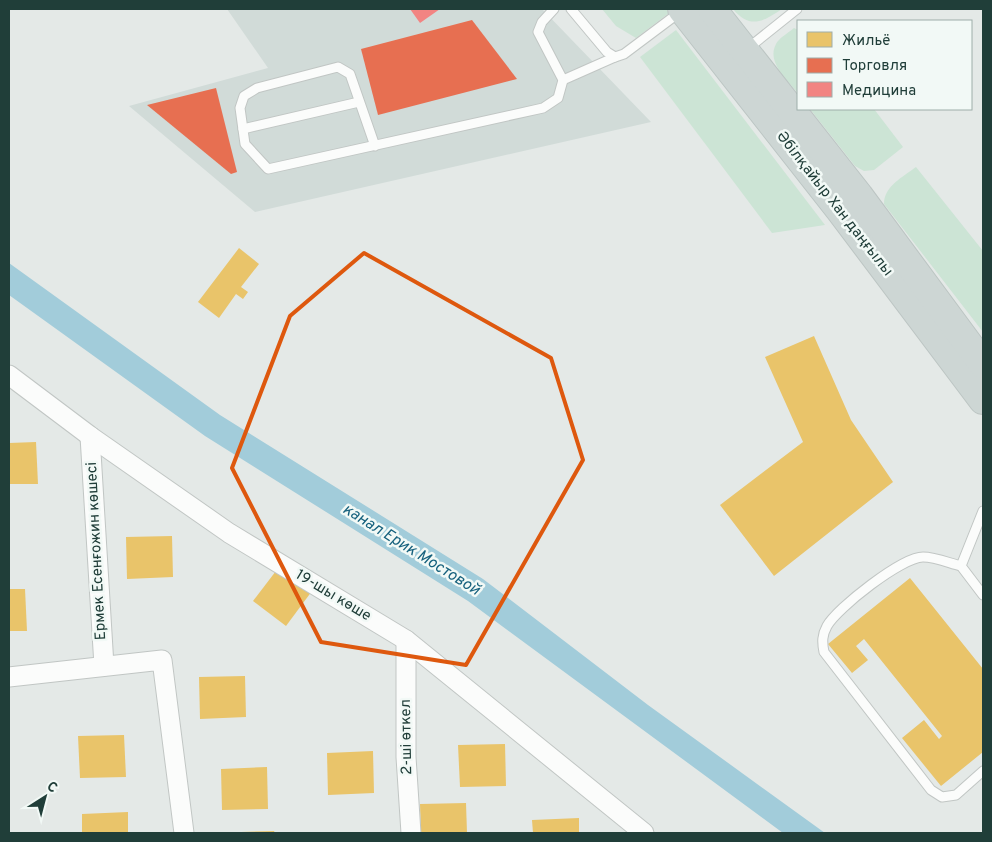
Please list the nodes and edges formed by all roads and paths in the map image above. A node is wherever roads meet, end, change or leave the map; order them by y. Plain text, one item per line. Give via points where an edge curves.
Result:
1 (554, 9) edge
2 (571, 9) edge
3 (683, 9) edge
4 (712, 9) edge
5 (797, 9) edge
6 (615, 56) junction
7 (736, 58) junction
8 (563, 80) junction
9 (359, 102) junction
10 (243, 129) junction
11 (375, 146) junction
12 (849, 203) junction
13 (983, 364) edge
14 (9, 375) edge
15 (29, 389) junction
16 (9, 391) edge
17 (983, 400) edge
18 (90, 436) junction
19 (983, 511) edge
20 (961, 566) junction
21 (983, 595) edge
22 (406, 640) junction
23 (104, 666) junction
24 (9, 677) edge
25 (983, 771) edge
26 (184, 833) edge
27 (411, 833) edge
28 (644, 833) edge

1 - 8 lane via 538,32
2 - 6 lane
3 - 6 lane via 624,54
3 - 7 main road, Әбілқайыр Хан даңғылы
4 - 7 main road, Әбілқайыр Хан даңғылы
5 - 7 lane
6 - 8 lane
7 - 12 main road, Әбілқайыр Хан даңғылы
8 - 11 lane via 558,98 543,108
9 - 10 lane
9 - 10 lane via 350,74 338,67 257,88 244,96 240,108
9 - 11 lane
10 - 11 lane via 245,144 268,169
12 - 13 main road, Әбілқайыр Хан даңғылы
12 - 17 main road, Әбілқайыр Хан даңғылы
14 - 15 street, 19-шы көше
15 - 16 street
15 - 18 street, 19-шы көше
18 - 22 street, 19-шы көше via 229,533
18 - 23 street, Ермек Есенғожин көшесі
19 - 20 lane
20 - 21 lane
20 - 25 lane via 922,557 888,571 837,611 826,626 822,640 824,652 931,790 942,797 956,795
22 - 27 street, 2-шi өткел via 406,757
22 - 28 street, 19-шы көше
23 - 24 street
23 - 26 street via 162,660

